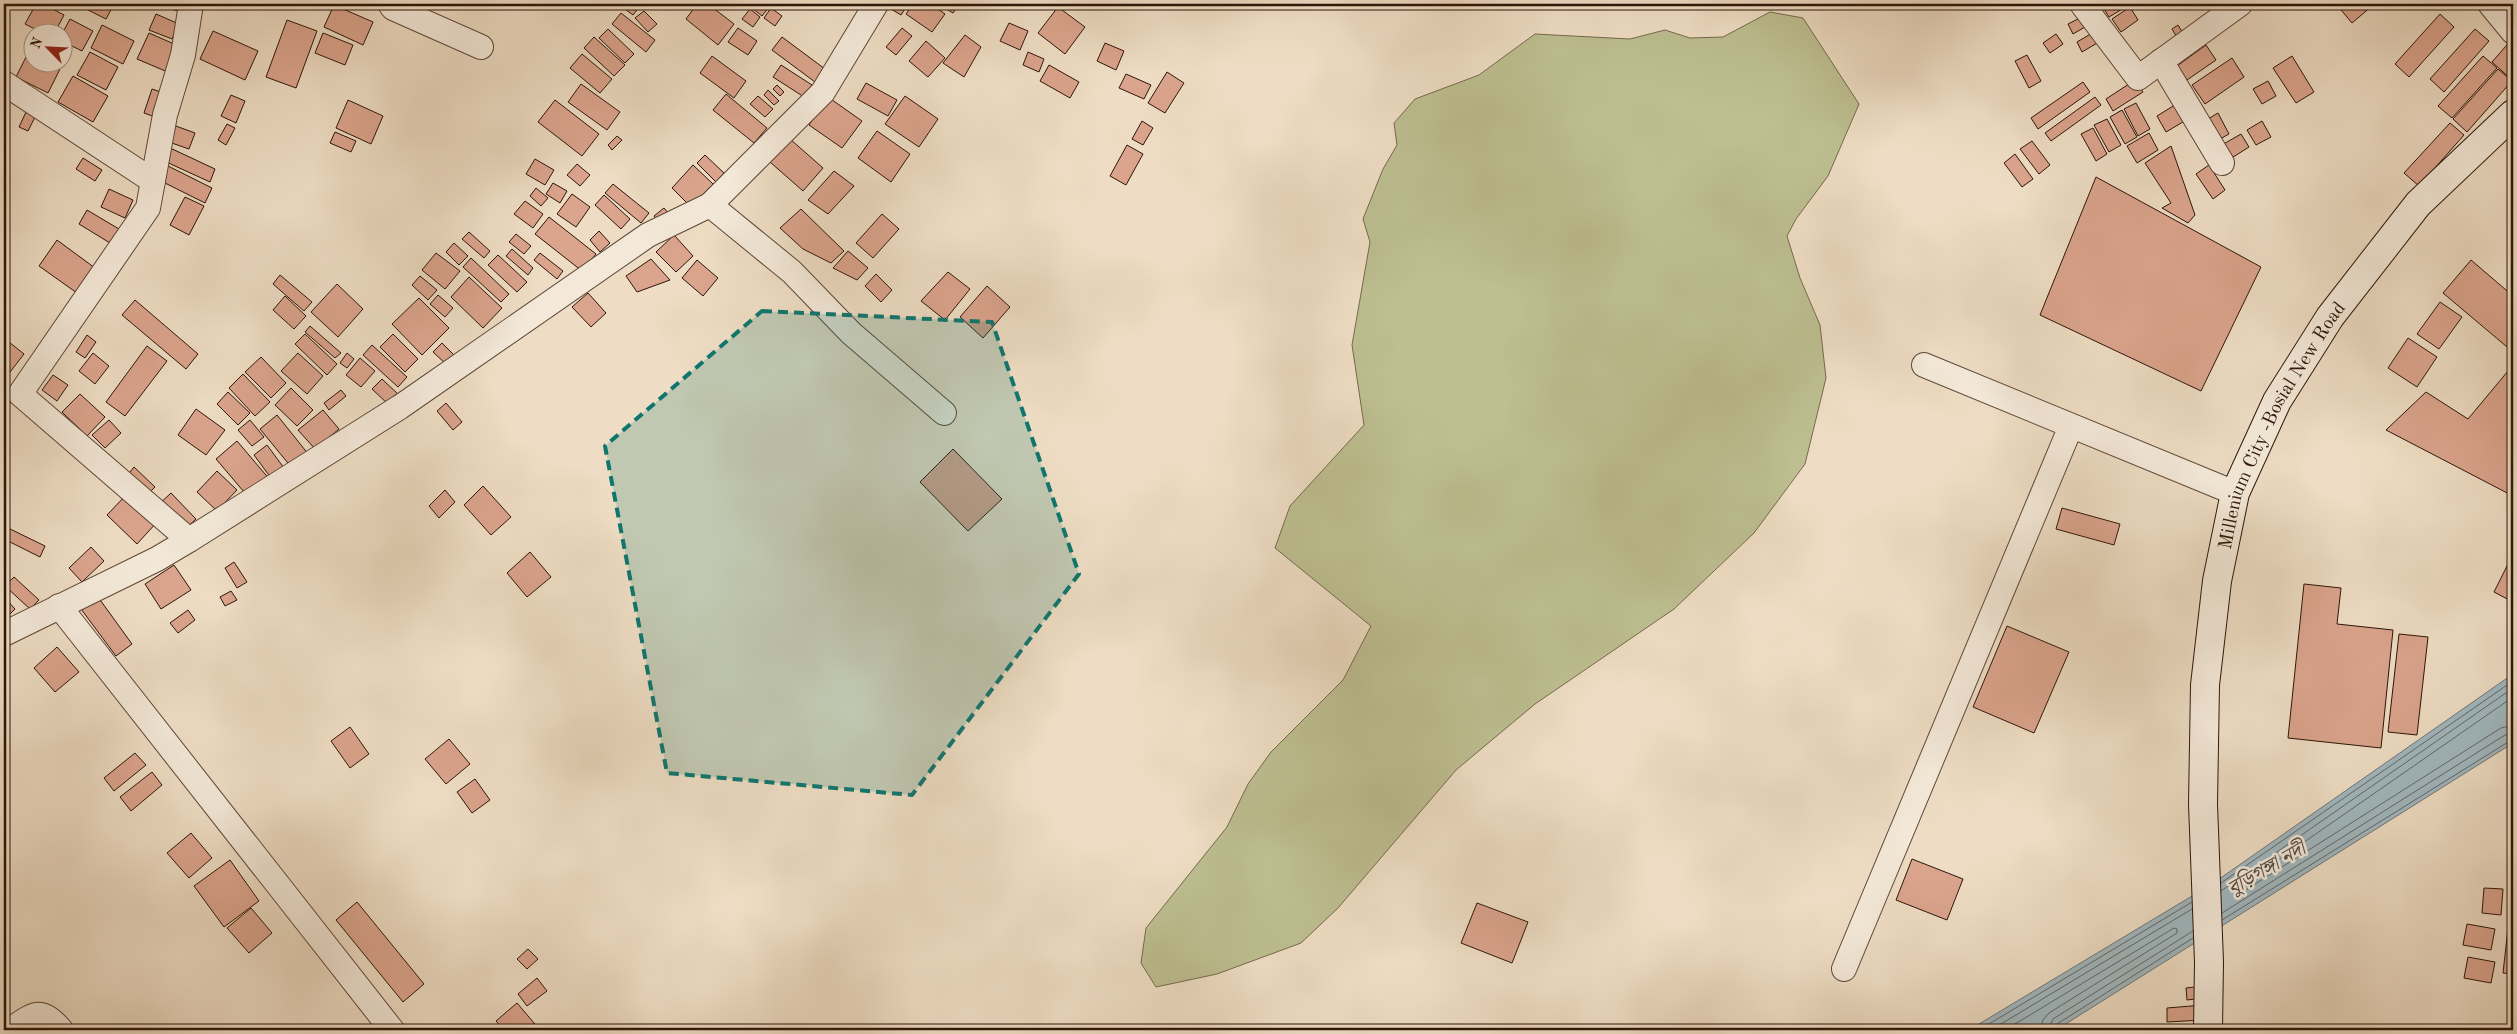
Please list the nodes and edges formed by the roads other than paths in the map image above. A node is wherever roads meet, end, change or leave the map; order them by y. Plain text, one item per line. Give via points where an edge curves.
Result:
1 (191, 4) edge
2 (390, 4) edge
3 (876, 4) edge
4 (2082, 4) edge
5 (2240, 4) edge
6 (2490, 4) edge
7 (2513, 32) edge
8 (481, 47) dead end
9 (2162, 61) junction
10 (4, 83) edge
11 (2513, 114) edge
12 (2222, 163) dead end
13 (153, 181) junction
14 (710, 205) junction
15 (1924, 365) dead end
16 (12, 387) edge
17 (944, 413) dead end
18 (2072, 426) junction
19 (2235, 493) junction
20 (189, 540) junction
21 (59, 606) junction
22 (4, 634) edge
23 (1844, 969) dead end
24 (10, 1030) edge
25 (61, 1030) edge
26 (392, 1030) edge
27 (2208, 1030) edge

1 - 13 street via 183,55 165,115
2 - 8 street
3 - 14 street via 823,92
4 - 9 street via 2138,78
5 - 9 street
6 - 7 street
9 - 12 street
10 - 13 street
11 - 19 street, Millenium City -Bosial New Road via 2418,204 2330,317 2277,401
13 - 16 street via 148,208
14 - 17 street via 792,272 851,333
14 - 20 street via 648,235 400,407
15 - 18 street
16 - 20 street
18 - 19 street
18 - 23 street
19 - 27 street, Millenium City -Bosial New Road via 2217,581 2205,685 2203,804
20 - 21 street
21 - 22 street
21 - 26 street
24 - 25 street via 33,1014 44,1014

